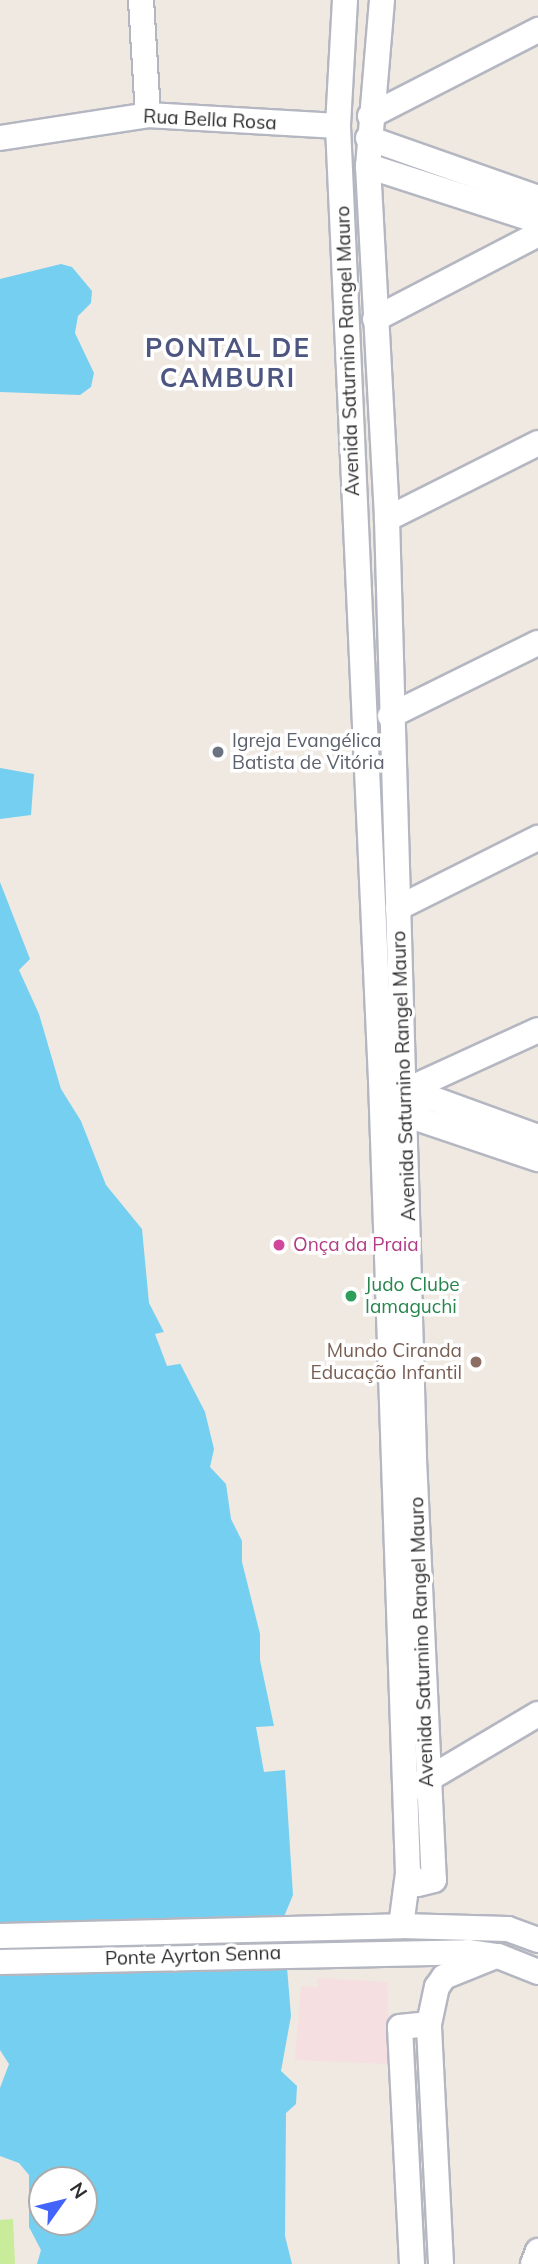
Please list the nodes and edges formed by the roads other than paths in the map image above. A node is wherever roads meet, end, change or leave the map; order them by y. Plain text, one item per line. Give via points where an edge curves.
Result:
1 (141, 0) edge
2 (345, 0) edge
3 (382, 0) edge
4 (538, 30) edge
5 (148, 115) junction
6 (338, 126) junction
7 (369, 127) junction
8 (0, 138) edge
9 (368, 166) junction
10 (538, 198) edge
11 (538, 221) edge
12 (538, 234) edge
13 (375, 319) junction
14 (538, 443) edge
15 (387, 519) junction
16 (357, 579) junction
17 (388, 580) junction
18 (538, 643) edge
19 (361, 703) junction
20 (389, 708) junction
21 (538, 838) edge
22 (398, 908) junction
23 (538, 1030) edge
24 (445, 1073) junction
25 (381, 1098) junction
26 (406, 1102) junction
27 (451, 1106) junction
28 (538, 1137) edge
29 (538, 1158) edge
30 (404, 1460) junction
31 (538, 1714) edge
32 (427, 1780) junction
33 (405, 1793) junction
34 (408, 1873) junction
35 (393, 1926) junction
36 (0, 1936) edge
37 (538, 1940) edge
38 (498, 1956) junction
39 (0, 1962) edge
40 (538, 1972) edge
41 (429, 2025) junction
42 (538, 2251) edge
43 (412, 2264) edge
44 (440, 2264) edge
45 (533, 2264) edge

1 - 5 street
2 - 6 street, Avenida Saturnino Rangel Mauro
3 - 7 street, Avenida Saturnino Rangel Mauro
4 - 7 street
5 - 6 street, Rua Bella Rosa
5 - 8 street, Rua Bella Rosa
6 - 16 street, Avenida Saturnino Rangel Mauro
7 - 9 street, Avenida Saturnino Rangel Mauro
7 - 10 street
9 - 11 street
9 - 13 street, Avenida Saturnino Rangel Mauro
12 - 13 street
13 - 15 street, Avenida Saturnino Rangel Mauro
14 - 15 street
15 - 17 street, Avenida Saturnino Rangel Mauro
16 - 17 street
16 - 19 street, Avenida Saturnino Rangel Mauro
17 - 20 street, Avenida Saturnino Rangel Mauro
18 - 20 street
19 - 20 street
19 - 25 street, Avenida Saturnino Rangel Mauro
20 - 22 street, Avenida Saturnino Rangel Mauro
21 - 22 street
22 - 26 street, Avenida Saturnino Rangel Mauro
23 - 24 street
24 - 26 street
24 - 27 street via 439,1086
25 - 26 street
25 - 30 street, Avenida Saturnino Rangel Mauro
26 - 27 street
26 - 29 street
26 - 30 street, Avenida Saturnino Rangel Mauro
27 - 28 street
30 - 32 street, Avenida Saturnino Rangel Mauro
30 - 33 street, Avenida Saturnino Rangel Mauro
31 - 32 street
32 - 33 street
32 - 34 street, Avenida Saturnino Rangel Mauro via 434,1880 418,1884
33 - 34 street, Avenida Saturnino Rangel Mauro
34 - 35 street, Avenida Saturnino Rangel Mauro
35 - 36 street, Ponte Ayrton Senna
35 - 37 street, Ponte Ayrton Senna via 508,1929
38 - 39 street, Ponte Ayrton Senna via 386,1951
38 - 40 street, Ponte Ayrton Senna
38 - 41 street via 462,1966 444,1978 437,1987
41 - 43 street via 400,2027 395,2044
41 - 44 street
42 - 45 street

